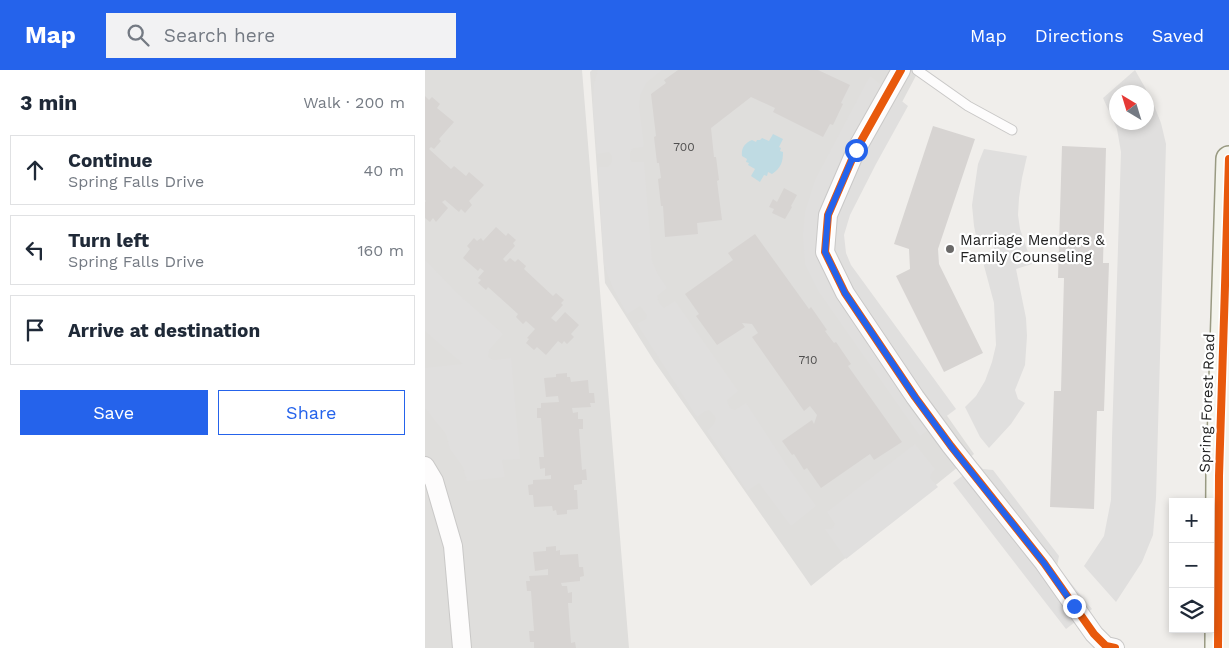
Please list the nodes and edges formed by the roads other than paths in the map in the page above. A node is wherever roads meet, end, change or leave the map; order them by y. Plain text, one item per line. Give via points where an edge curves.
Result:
1 (901, 70) edge
2 (917, 70) edge
3 (1012, 130) dead end
4 (1229, 159) edge
5 (425, 466) edge
6 (1218, 647) edge
7 (462, 648) edge
8 (1115, 648) edge

1 - 8 street via 856,150 828,215 825,252 845,293 930,418 1044,563 1094,634 1106,646
2 - 3 lane via 968,106
4 - 6 main road, Spring Forest Road via 1219,476
5 - 7 street via 434,481 453,546

